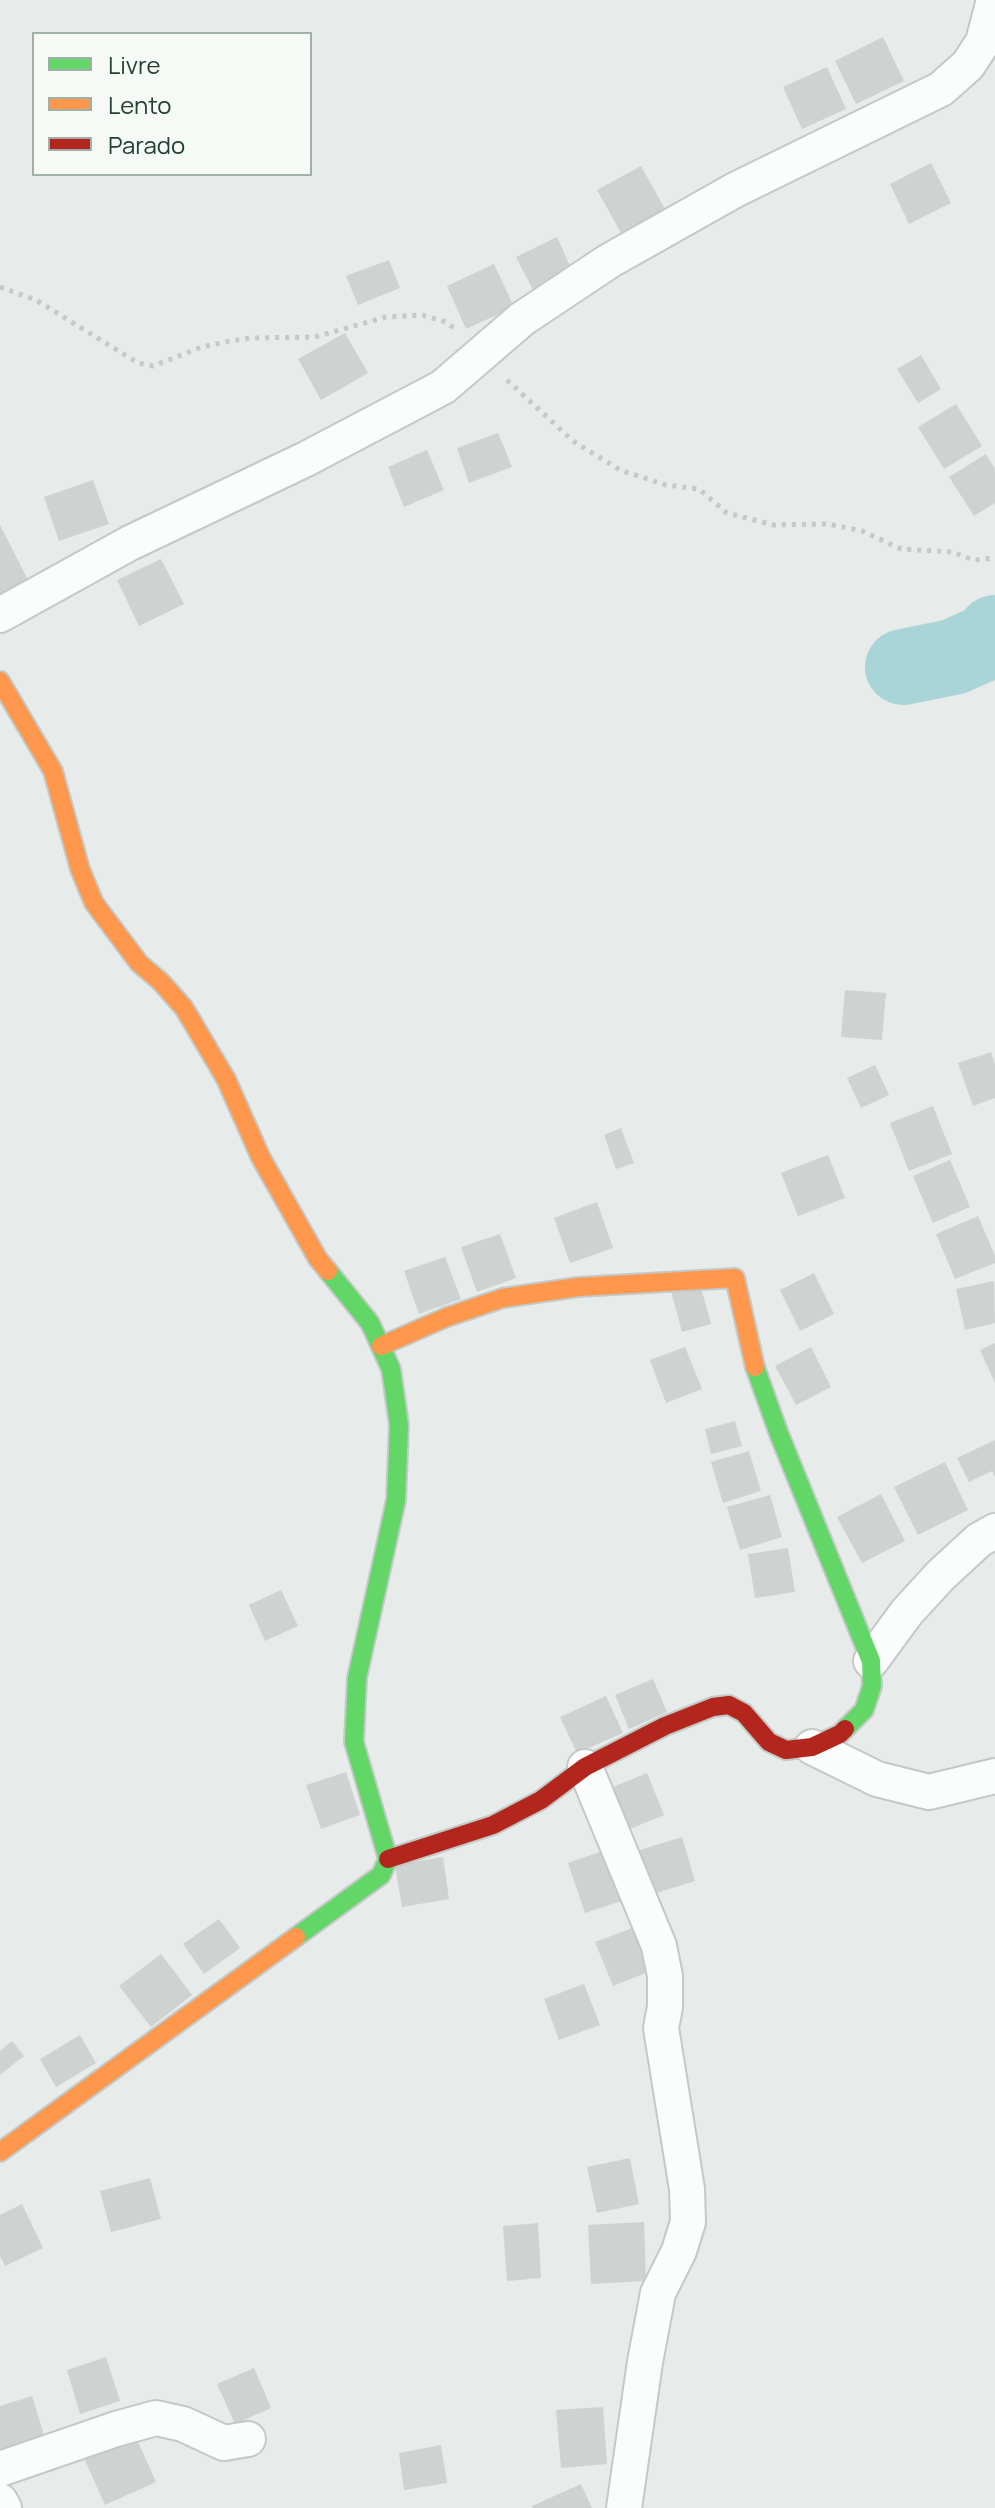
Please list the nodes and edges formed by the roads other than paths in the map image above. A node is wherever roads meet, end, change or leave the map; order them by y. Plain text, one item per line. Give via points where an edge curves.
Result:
1 (994, 0) edge
2 (0, 615) edge
3 (0, 681) edge
4 (381, 1346) junction
5 (995, 1531) edge
6 (871, 1661) junction
7 (812, 1747) junction
8 (585, 1767) junction
9 (995, 1776) edge
10 (388, 1859) junction
11 (0, 2152) edge
12 (248, 2439) dead end
13 (0, 2469) edge
14 (0, 2501) edge
15 (4, 2508) edge
16 (624, 2508) edge

1 - 2 street via 983,42 968,65 941,89 735,190 609,261 556,294 443,387 130,543
3 - 4 street via 53,771 94,903 139,963 184,1008 318,1259 370,1323
4 - 6 street via 503,1298 578,1287 735,1278 750,1353
4 - 10 street via 391,1369 399,1425 396,1500 357,1678 354,1742
5 - 6 street via 941,1575
6 - 7 street via 872,1686 864,1710 840,1734
7 - 8 street via 786,1750 769,1742 744,1713 729,1705 665,1726
7 - 9 street via 877,1779 929,1792
8 - 10 street via 541,1800 493,1825
8 - 16 street via 659,1946 665,1976 661,2028 687,2189 688,2222 658,2293
10 - 11 street via 381,1875
12 - 13 street via 224,2443 156,2418
14 - 15 street

